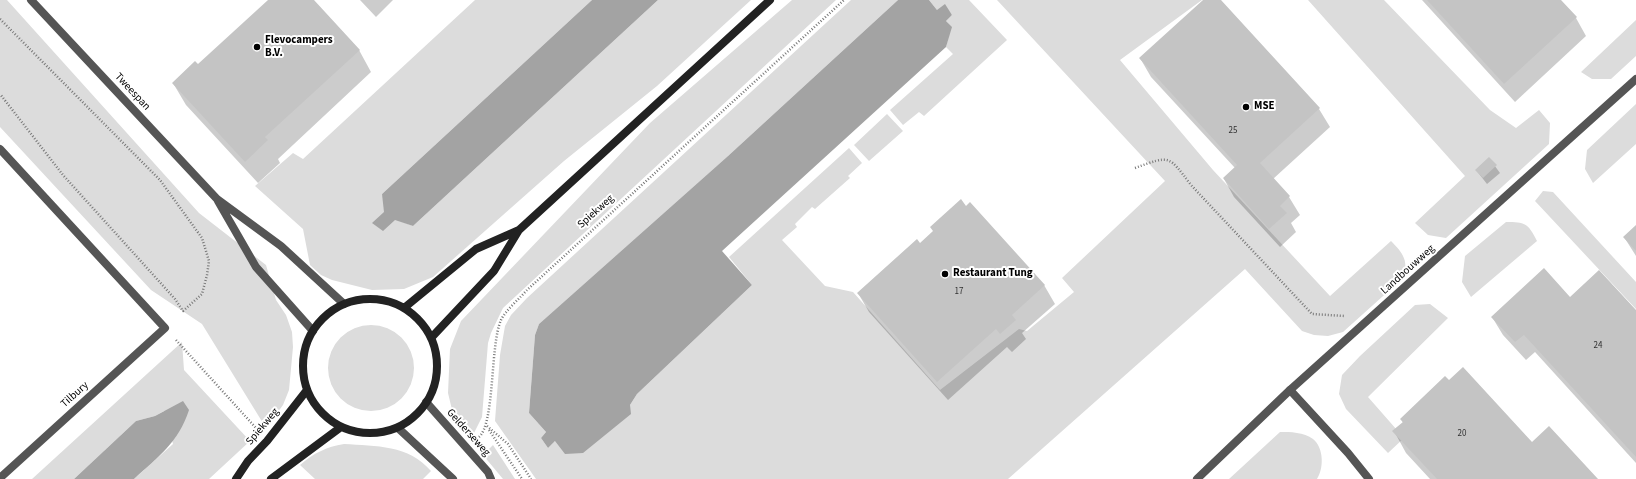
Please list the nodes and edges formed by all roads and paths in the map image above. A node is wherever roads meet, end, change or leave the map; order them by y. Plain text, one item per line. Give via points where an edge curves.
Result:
1 (31, 0) edge
2 (770, 0) edge
3 (844, 0) edge
4 (0, 19) edge
5 (1636, 79) edge
6 (0, 94) edge
7 (0, 149) edge
8 (1135, 168) dead end
9 (217, 199) junction
10 (519, 230) junction
11 (344, 304) junction
12 (404, 308) junction
13 (1362, 327) junction
14 (165, 328) junction
15 (313, 331) junction
16 (430, 338) junction
17 (307, 390) junction
18 (1290, 390) junction
19 (426, 402) junction
20 (486, 426) junction
21 (341, 427) junction
22 (398, 428) junction
23 (267, 441) junction
24 (467, 448) junction
25 (0, 478) edge
26 (236, 479) edge
27 (271, 479) edge
28 (453, 479) edge
29 (491, 479) edge
30 (522, 479) edge
31 (530, 479) edge
32 (1197, 479) edge
33 (1369, 479) edge

1 - 9 street, Tweespan
2 - 10 main road
3 - 20 path, Spiekweg via 528,290 501,319 494,354
4 - 6 path via 160,180 187,215 202,238 209,261 202,294 183,311 64,175
5 - 13 street, Landbouwweg
7 - 14 street
8 - 13 path via 1161,158 1173,162 1312,314 1347,316
9 - 11 street, Tweespan via 281,246
9 - 15 street, Tweespan via 256,267
10 - 12 main road via 476,249
10 - 16 main road via 494,272
11 - 12 main road via 364,299 385,301
11 - 15 main road via 326,315
12 - 16 main road via 419,321
13 - 18 street, Landbouwweg
14 - 23 path
14 - 25 street, Tilbury
15 - 17 main road via 303,363
16 - 19 main road via 436,359 435,382
17 - 21 main road via 320,412
17 - 23 main road, Spiekweg
18 - 32 street, Landbouwweg
18 - 33 street
19 - 22 main road via 414,417
19 - 24 street, Gelderseweg
20 - 24 path via 482,434
20 - 30 path, Gelderseweg
20 - 31 path via 508,444
21 - 22 main road via 366,433 379,433
21 - 27 main road
22 - 28 street
23 - 26 main road, Spiekweg via 248,461
24 - 29 street, Gelderseweg

